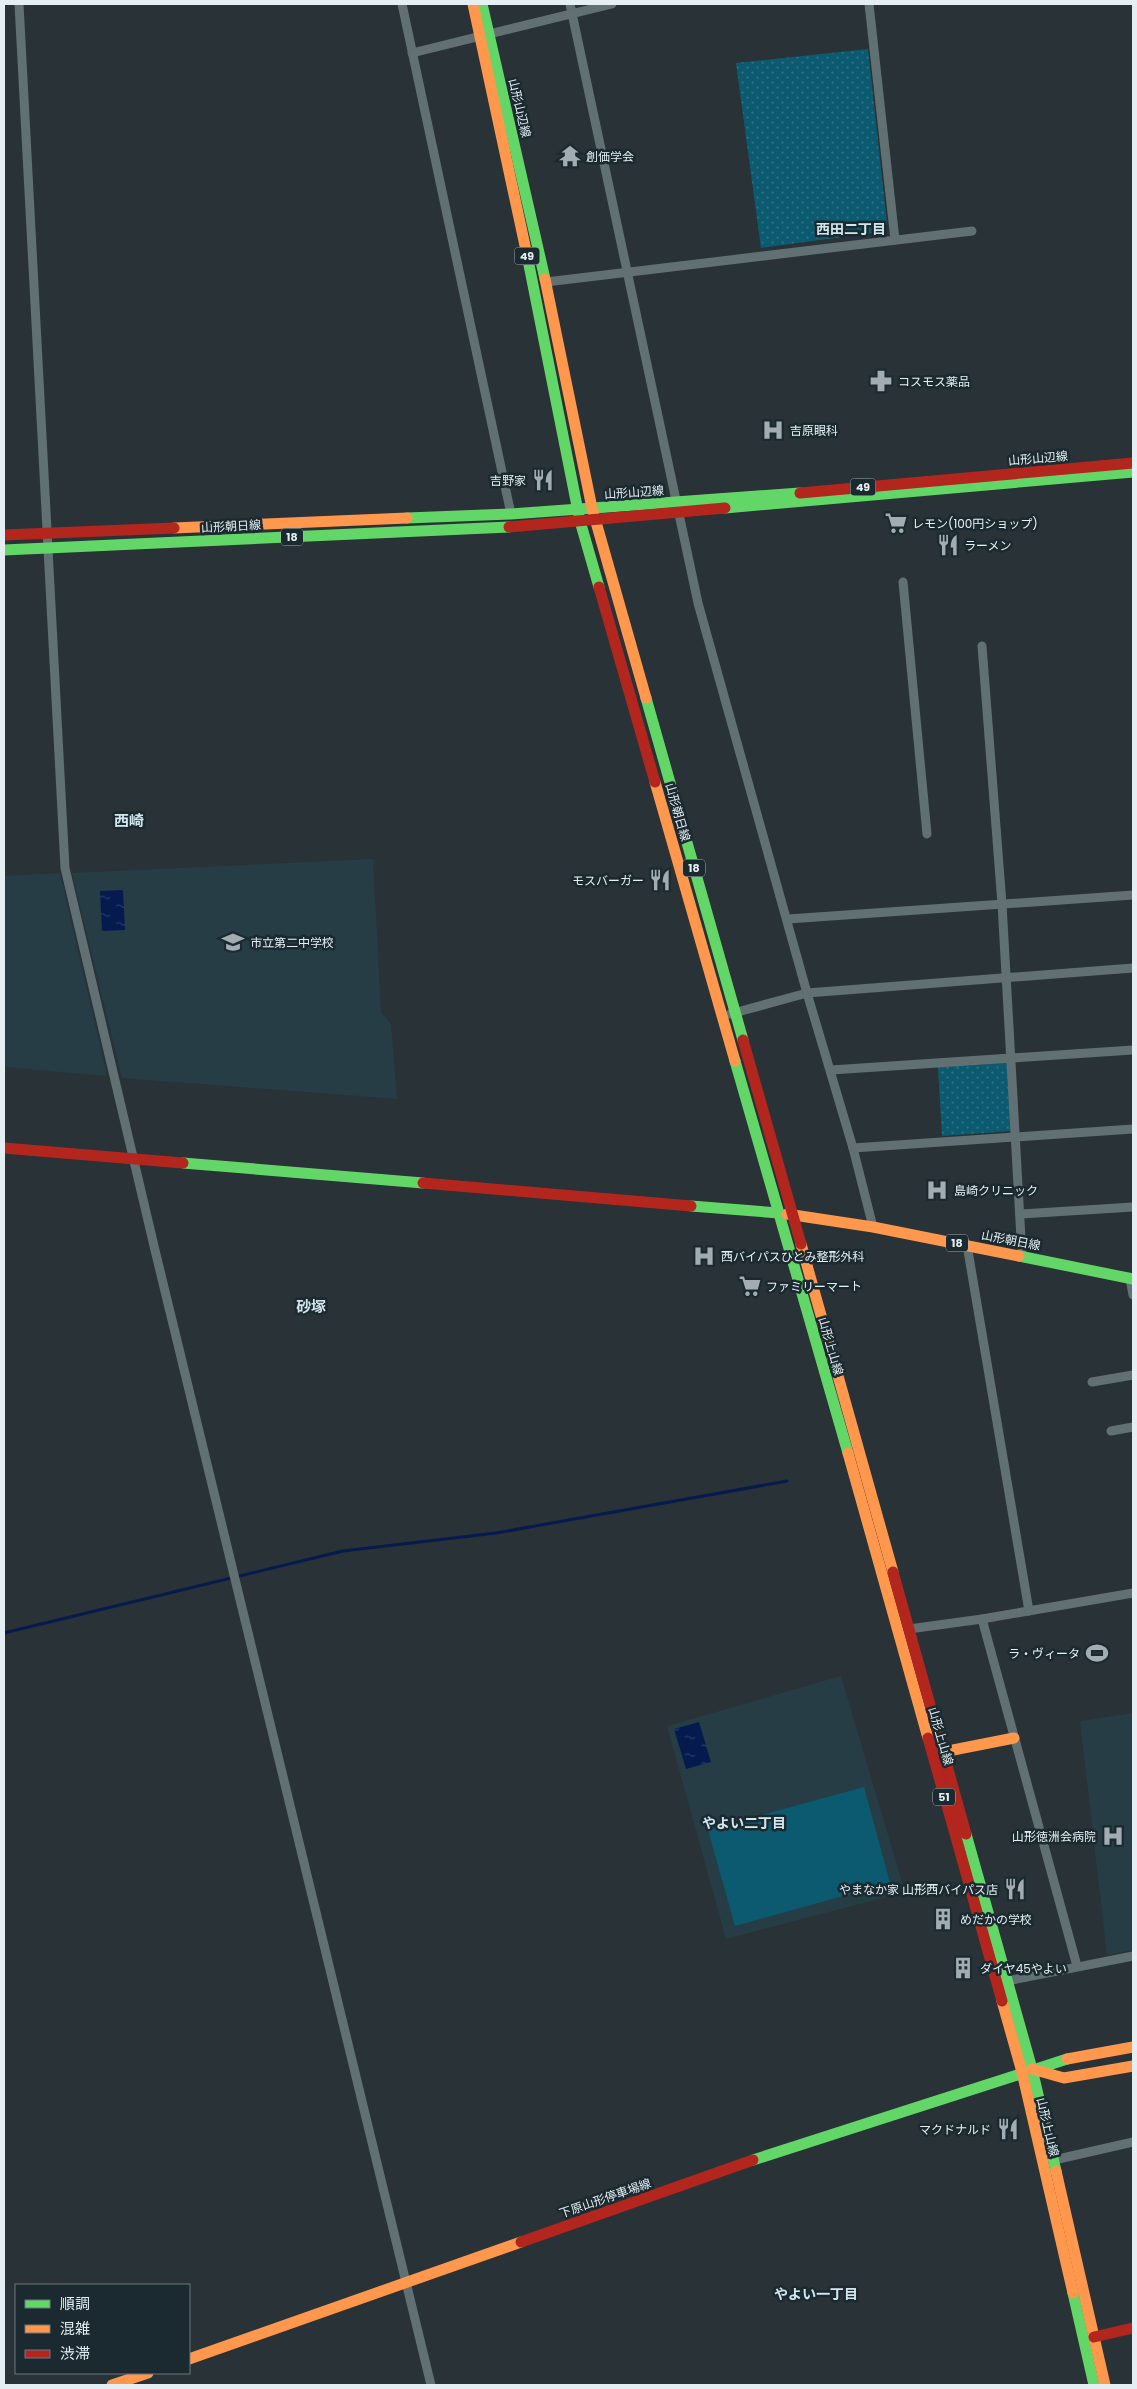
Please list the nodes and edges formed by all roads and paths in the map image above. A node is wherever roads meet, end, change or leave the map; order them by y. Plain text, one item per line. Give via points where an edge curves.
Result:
1 (18, 4) edge
2 (402, 4) edge
3 (473, 4) edge
4 (482, 4) edge
5 (570, 4) edge
6 (612, 4) edge
7 (869, 4) edge
8 (572, 13) junction
9 (484, 36) junction
10 (412, 53) junction
11 (972, 231) dead end
12 (895, 240) junction
13 (628, 272) junction
14 (546, 282) junction
15 (1133, 463) edge
16 (1133, 472) edge
17 (678, 507) junction
18 (579, 509) junction
19 (511, 514) junction
20 (594, 514) junction
21 (580, 521) junction
22 (46, 533) junction
23 (4, 535) edge
24 (48, 547) junction
25 (4, 550) edge
26 (903, 582) dead end
27 (982, 646) dead end
28 (926, 834) dead end
29 (1133, 895) edge
30 (1002, 904) junction
31 (788, 919) junction
32 (1133, 968) edge
33 (1006, 976) junction
34 (807, 993) junction
35 (736, 1013) junction
36 (722, 1015) junction
37 (1133, 1050) edge
38 (1012, 1058) junction
39 (830, 1070) junction
40 (1133, 1128) edge
41 (1016, 1136) junction
42 (4, 1148) edge
43 (853, 1148) junction
44 (135, 1160) junction
45 (1133, 1207) edge
46 (779, 1213) junction
47 (1021, 1214) junction
48 (793, 1216) junction
49 (873, 1227) junction
50 (967, 1245) junction
51 (1022, 1256) junction
52 (1132, 1279) edge
53 (1133, 1295) edge
54 (1133, 1375) edge
55 (1092, 1382) dead end
56 (1133, 1427) edge
57 (1111, 1431) dead end
58 (1133, 1592) edge
59 (1029, 1611) junction
60 (982, 1619) junction
61 (909, 1629) junction
62 (1014, 1738) junction
63 (943, 1752) junction
64 (1133, 1956) edge
65 (1077, 1966) junction
66 (1007, 1981) junction
67 (1133, 2047) edge
68 (1133, 2066) edge
69 (1027, 2071) junction
70 (1133, 2142) edge
71 (1054, 2160) junction
72 (405, 2282) junction
73 (1133, 2328) edge
74 (1094, 2337) junction
75 (190, 2359) edge
76 (145, 2374) edge
77 (112, 2385) edge
78 (431, 2385) edge
79 (1094, 2385) edge
80 (1105, 2385) edge

1 - 22 street
2 - 10 street
3 - 9 main road, 山形山辺線 / 49
4 - 9 main road, 山形山辺線 / 49
5 - 8 street
6 - 8 street
7 - 12 street
8 - 9 street
8 - 13 street
9 - 10 street
9 - 14 main road, 山形山辺線 / 49
9 - 18 main road, 山形山辺線 / 49
10 - 19 street
11 - 12 street
12 - 13 street
13 - 14 street
13 - 17 street
14 - 20 main road, 山形山辺線 / 49
15 - 17 main road, 山形山辺線 / 49
16 - 17 main road, 山形山辺線 / 49
17 - 20 main road, 山形山辺線 / 49
17 - 31 street via 698,603
18 - 19 main road, 山形朝日線 / 18
18 - 20 main road, 山形朝日線 / 18
18 - 21 main road, 山形朝日線 / 18
19 - 22 main road, 山形朝日線 / 18
20 - 21 main road, 山形朝日線 / 18
20 - 35 main road, 山形朝日線 / 18
21 - 24 main road, 山形朝日線 / 18 via 515,527
21 - 36 main road, 山形朝日線 / 18
22 - 23 main road, 山形朝日線 / 18
22 - 24 street
24 - 25 main road, 山形朝日線 / 18
24 - 44 street via 65,868
26 - 28 street
27 - 30 street
29 - 30 street
30 - 31 street
30 - 33 street
31 - 34 street
32 - 33 street
33 - 34 street
33 - 38 street
34 - 35 street
34 - 39 street
35 - 36 street
35 - 48 main road, 山形朝日線 / 18
36 - 46 main road, 山形朝日線 / 18
37 - 38 street
38 - 39 street
38 - 41 street
39 - 43 street
40 - 41 street
41 - 43 street
41 - 47 street
42 - 44 main road
43 - 49 street
44 - 46 main road
44 - 72 street
45 - 47 street
46 - 48 main road, 山形朝日線 / 18
46 - 69 main road, 山形上山線 / 51
47 - 51 street
48 - 49 main road, 山形朝日線 / 18
48 - 61 main road, 山形上山線 / 51
49 - 50 main road, 山形朝日線 / 18
50 - 51 main road, 山形朝日線 / 18
50 - 59 street
51 - 52 main road, 山形朝日線 / 18
52 - 53 street
54 - 55 street
56 - 57 street
58 - 59 street
59 - 60 street
60 - 61 street
60 - 62 street
61 - 63 main road, 山形上山線 / 51
62 - 63 main road
62 - 65 street
63 - 66 main road, 山形上山線 / 51
64 - 65 street
65 - 66 street
66 - 69 main road, 山形上山線 / 51
67 - 69 main road, 下原山形停車場線 via 1060,2060
68 - 69 main road via 1064,2078
69 - 71 main road, 山形上山線 / 51
69 - 72 main road, 下原山形停車場線 via 772,2153
69 - 79 main road, 山形上山線 / 51
70 - 71 street
71 - 74 main road, 山形上山線 / 51
72 - 75 main road, 下原山形停車場線
72 - 78 street
73 - 74 main road
74 - 80 main road, 山形上山線 / 51
76 - 77 main road

